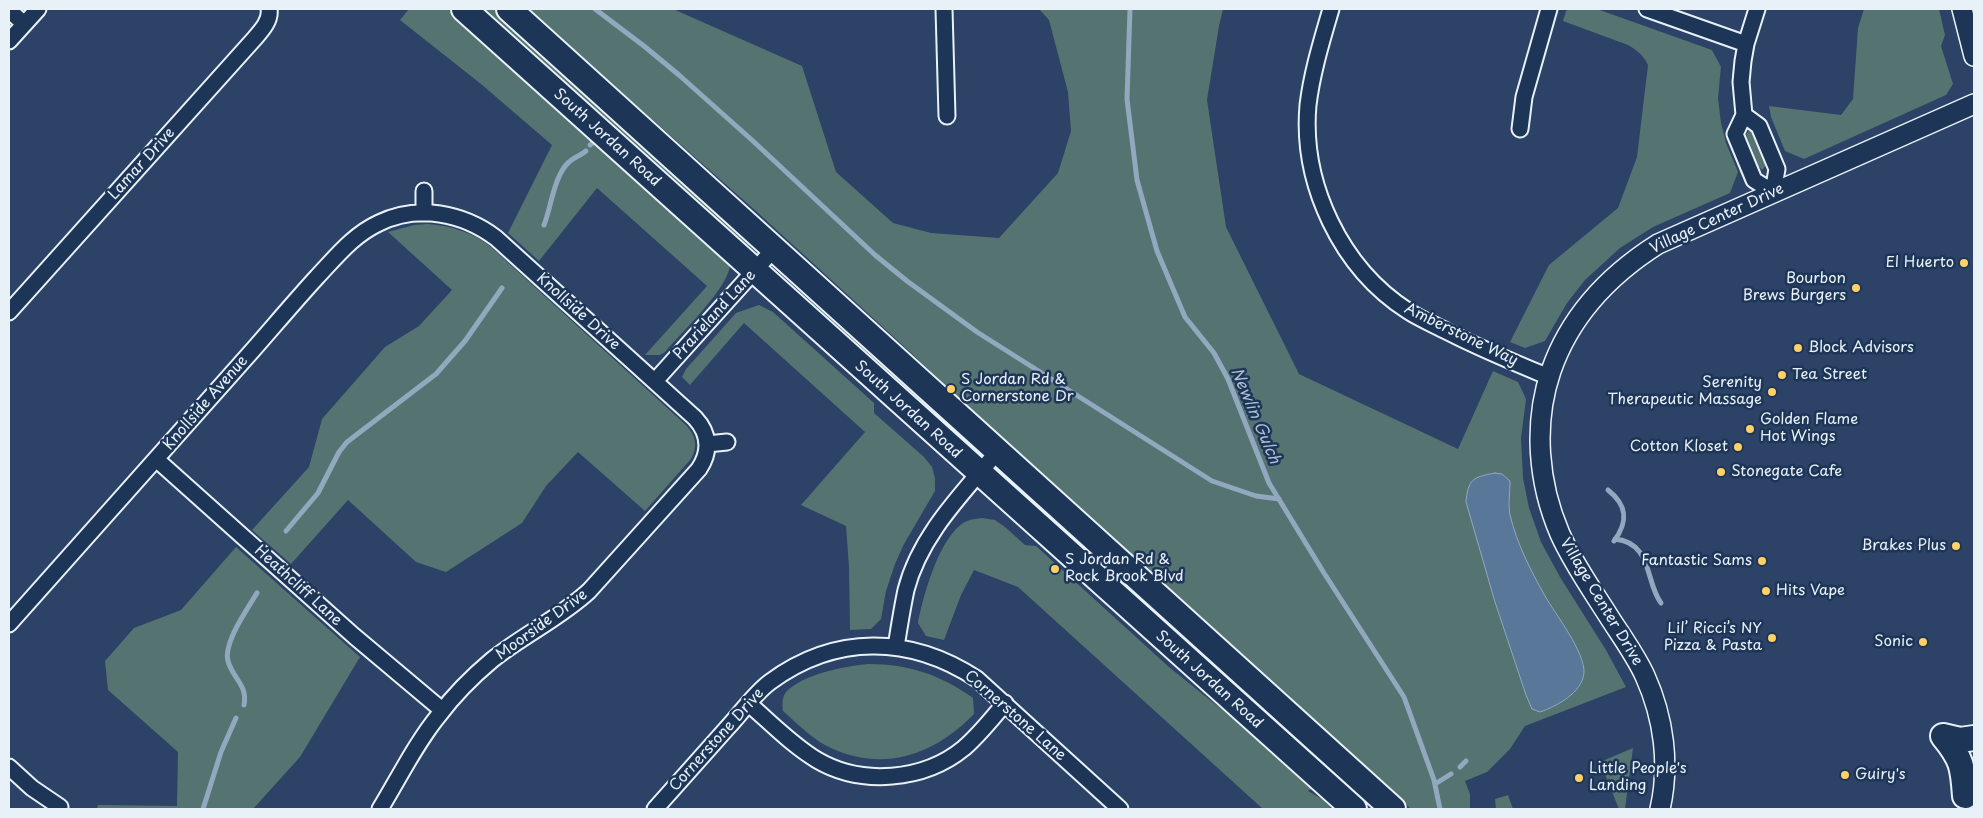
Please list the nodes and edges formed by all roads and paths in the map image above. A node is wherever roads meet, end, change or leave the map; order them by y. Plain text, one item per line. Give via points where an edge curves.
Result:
1 (38, 9) edge
2 (464, 9) edge
3 (509, 9) edge
4 (944, 9) edge
5 (1332, 9) edge
6 (1549, 9) edge
7 (1647, 9) edge
8 (1757, 9) edge
9 (1962, 9) edge
10 (9, 10) edge
11 (270, 11) edge
12 (24, 24) junction
13 (9, 41) edge
14 (1746, 44) junction
15 (1974, 56) edge
16 (1974, 104) edge
17 (1744, 115) junction
18 (947, 116) dead end
19 (1520, 129) dead end
20 (424, 191) dead end
21 (1773, 192) junction
22 (424, 213) junction
23 (774, 249) junction
24 (754, 271) junction
25 (9, 312) edge
26 (1549, 376) junction
27 (655, 381) junction
28 (727, 442) dead end
29 (707, 444) junction
30 (998, 451) junction
31 (156, 459) junction
32 (979, 474) junction
33 (9, 624) edge
34 (896, 647) junction
35 (1005, 703) junction
36 (749, 704) junction
37 (442, 710) junction
38 (1974, 738) edge
39 (9, 767) edge
40 (1965, 795) edge
41 (60, 807) dead end
42 (1392, 808) edge
43 (380, 809) edge
44 (655, 809) edge
45 (1120, 809) edge
46 (1354, 809) edge
47 (1660, 809) edge

1 - 12 street
2 - 24 main road, South Jordan Road
3 - 23 main road, South Jordan Road
4 - 18 street
5 - 26 street, Amberstone Way via 1313,76 1308,120 1314,176 1335,231 1368,277 1407,310 1471,343
6 - 19 street via 1524,97
7 - 14 street
8 - 14 street
9 - 15 street
10 - 12 street
11 - 25 street, Lamar Drive via 256,38
12 - 13 street
14 - 17 street via 1741,82
16 - 21 street, Village Center Drive
17 - 21 street via 1759,126 1777,169
17 - 21 street via 1736,134 1754,180
20 - 22 street
21 - 26 street, Village Center Drive via 1658,244 1622,269 1580,315
22 - 27 street, Knollside Drive via 456,217 487,231
22 - 31 street, Knollside Avenue via 386,220 347,245
23 - 24 street, Prarieland Lane
23 - 30 main road, South Jordan Road
24 - 27 street, Prarieland Lane
24 - 32 main road, South Jordan Road
26 - 47 street, Village Center Drive via 1540,438 1548,501 1569,552 1638,663 1654,697 1665,758
27 - 29 street, Knollside Drive via 700,423
28 - 29 street
29 - 37 street, Moorside Drive via 698,469 589,591 501,653
30 - 32 street
30 - 42 main road, South Jordan Road
31 - 33 street, Knollside Avenue
31 - 37 street, Heathcliff Lane
32 - 34 street via 938,523 924,547 906,590
32 - 46 main road, South Jordan Road
34 - 35 street, Cornerstone Lane via 924,653 959,668 977,678
34 - 36 street, Cornerstone Drive via 854,647 818,656 769,683
35 - 36 street via 972,741 941,763 905,774 868,777 841,771 817,760
35 - 45 street, Cornerstone Lane
36 - 44 street, Cornerstone Drive
37 - 43 street, Moorside Drive
38 - 40 main road via 1960,740 1943,736 1959,758 1964,772
39 - 41 street

